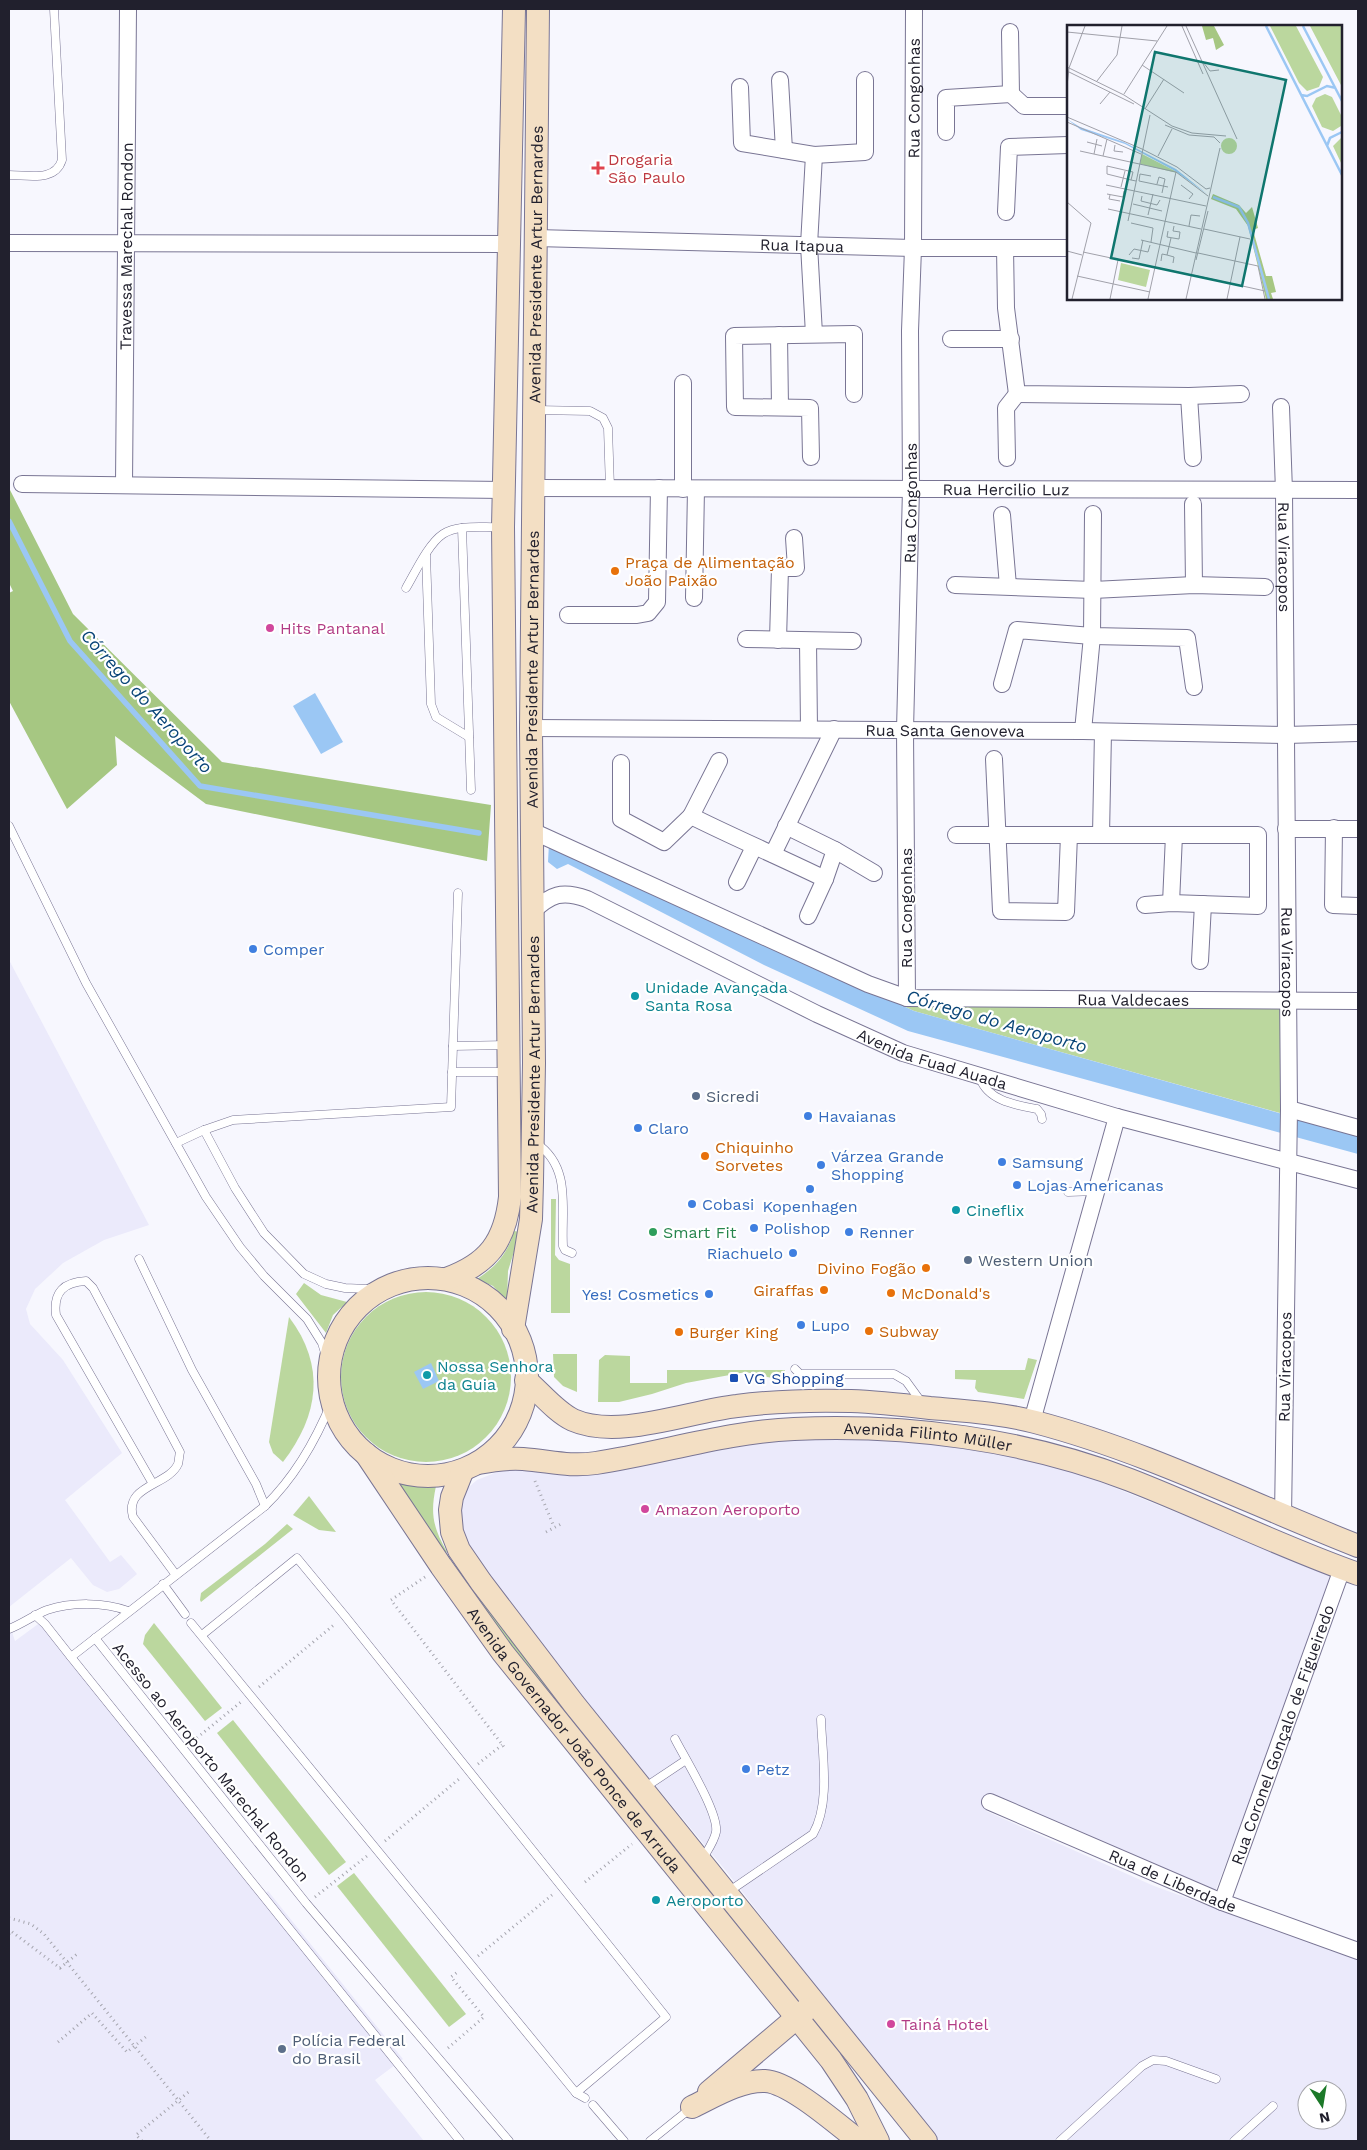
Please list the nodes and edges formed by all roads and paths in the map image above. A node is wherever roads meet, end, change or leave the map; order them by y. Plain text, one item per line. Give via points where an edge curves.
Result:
1 (54, 9) edge
2 (128, 9) edge
3 (514, 9) edge
4 (538, 9) edge
5 (914, 9) edge
6 (1010, 32) dead end
7 (780, 80) dead end
8 (865, 80) dead end
9 (740, 87) dead end
10 (1011, 94) junction
11 (1067, 106) edge
12 (946, 132) dead end
13 (1067, 145) edge
14 (784, 150) junction
15 (814, 155) junction
16 (9, 175) edge
17 (1006, 212) dead end
18 (536, 238) junction
19 (9, 243) edge
20 (126, 244) junction
21 (509, 244) junction
22 (808, 246) junction
23 (913, 248) junction
24 (1005, 248) junction
25 (1067, 248) edge
26 (814, 334) junction
27 (779, 335) junction
28 (951, 339) dead end
29 (1011, 339) junction
30 (682, 383) dead end
31 (854, 394) dead end
32 (1017, 394) junction
33 (1241, 394) dead end
34 (1189, 396) junction
35 (780, 407) junction
36 (1281, 407) dead end
37 (533, 410) junction
38 (811, 458) dead end
39 (1006, 458) dead end
40 (1193, 458) dead end
41 (22, 484) dead end
42 (124, 484) junction
43 (532, 488) junction
44 (610, 488) junction
45 (659, 488) junction
46 (690, 489) junction
47 (910, 489) junction
48 (504, 490) junction
49 (1358, 490) edge
50 (1284, 491) junction
51 (1194, 504) dead end
52 (1093, 514) dead end
53 (1002, 515) dead end
54 (503, 527) junction
55 (462, 528) junction
56 (794, 538) dead end
57 (426, 555) junction
58 (955, 584) dead end
59 (1194, 585) junction
60 (1008, 586) junction
61 (1265, 587) dead end
62 (406, 588) dead end
63 (1093, 590) junction
64 (694, 598) dead end
65 (568, 616) dead end
66 (1092, 636) junction
67 (746, 638) dead end
68 (778, 640) junction
69 (808, 641) junction
70 (853, 641) dead end
71 (1002, 684) dead end
72 (1194, 687) dead end
73 (531, 728) junction
74 (809, 729) junction
75 (834, 729) junction
76 (905, 730) junction
77 (1083, 731) junction
78 (1103, 732) junction
79 (1358, 733) edge
80 (1286, 735) junction
81 (469, 737) junction
82 (994, 759) dead end
83 (719, 761) dead end
84 (621, 763) dead end
85 (471, 790) dead end
86 (691, 816) junction
87 (9, 826) edge
88 (786, 826) junction
89 (1334, 828) junction
90 (1286, 829) junction
91 (1358, 829) edge
92 (530, 830) junction
93 (1174, 834) junction
94 (956, 835) dead end
95 (997, 835) junction
96 (1069, 835) junction
97 (1101, 835) junction
98 (754, 847) junction
99 (835, 850) junction
100 (773, 854) junction
101 (874, 873) dead end
102 (825, 879) junction
103 (737, 882) dead end
104 (458, 893) dead end
105 (1171, 903) junction
106 (1203, 904) junction
107 (1145, 905) dead end
108 (1358, 906) edge
109 (532, 912) junction
110 (808, 916) dead end
111 (1200, 961) dead end
112 (907, 998) junction
113 (1358, 1001) edge
114 (1288, 1002) junction
115 (509, 1045) junction
116 (453, 1046) junction
117 (452, 1072) junction
118 (510, 1072) junction
119 (980, 1076) junction
120 (1289, 1110) junction
121 (1117, 1117) junction
122 (1042, 1119) dead end
123 (1358, 1128) edge
124 (204, 1130) junction
125 (533, 1141) junction
126 (176, 1143) junction
127 (1288, 1163) junction
128 (1358, 1180) edge
129 (1096, 1191) junction
130 (1068, 1192) dead end
131 (572, 1253) dead end
132 (138, 1259) dead end
133 (446, 1279) junction
134 (389, 1284) junction
135 (513, 1329) junction
136 (330, 1369) junction
137 (795, 1369) dead end
138 (526, 1380) junction
139 (332, 1400) junction
140 (924, 1407) junction
141 (1032, 1421) junction
142 (366, 1454) junction
143 (470, 1468) junction
144 (534, 1478) dead end
145 (153, 1484) junction
146 (265, 1506) junction
147 (1283, 1517) junction
148 (561, 1524) dead end
149 (554, 1527) junction
150 (546, 1532) dead end
151 (1358, 1546) edge
152 (1350, 1571) edge
153 (176, 1575) junction
154 (428, 1575) dead end
155 (163, 1584) junction
156 (128, 1611) junction
157 (185, 1614) dead end
158 (35, 1615) junction
159 (345, 1616) junction
160 (191, 1623) dead end
161 (9, 1629) edge
162 (202, 1636) junction
163 (94, 1638) junction
164 (70, 1657) junction
165 (250, 1695) junction
166 (821, 1719) dead end
167 (675, 1739) dead end
168 (183, 1749) junction
169 (686, 1760) junction
170 (469, 1771) junction
171 (642, 1789) junction
172 (990, 1802) dead end
173 (648, 1831) junction
174 (376, 1848) junction
175 (701, 1862) junction
176 (585, 1882) dead end
177 (727, 1893) junction
178 (1222, 1902) junction
179 (306, 1903) junction
180 (9, 1918) edge
181 (9, 1934) edge
182 (1358, 1951) edge
183 (77, 1954) dead end
184 (66, 1962) junction
185 (816, 2002) junction
186 (797, 2018) junction
187 (147, 2036) dead end
188 (58, 2042) dead end
189 (134, 2046) junction
190 (1216, 2079) dead end
191 (191, 2090) dead end
192 (576, 2093) junction
193 (585, 2098) dead end
194 (178, 2102) junction
195 (593, 2105) dead end
196 (1273, 2106) dead end
197 (692, 2107) junction
198 (142, 2141) edge
199 (211, 2141) edge
200 (460, 2141) edge
201 (508, 2141) edge
202 (624, 2141) edge
203 (650, 2141) edge
204 (859, 2141) edge
205 (878, 2141) edge
206 (926, 2141) edge
207 (1060, 2141) edge
208 (1234, 2141) edge

1 - 16 lane via 62,160 59,170 51,175
2 - 20 street, Travessa Marechal Rondon
3 - 21 main road, Avenida Presidente Artur Bernardes
4 - 18 main road, Avenida Presidente Artur Bernardes
5 - 23 street, Rua Congonhas
6 - 10 street
7 - 14 street
8 - 15 street via 865,152
9 - 14 street via 742,143
10 - 11 street via 1024,106
10 - 12 street via 946,98
13 - 17 street via 1009,147
14 - 15 street
15 - 22 street
18 - 22 street, Rua Itapua
18 - 37 main road, Avenida Presidente Artur Bernardes
19 - 20 street
20 - 21 street
20 - 42 street, Travessa Marechal Rondon
21 - 48 main road, Avenida Presidente Artur Bernardes
22 - 23 street, Rua Itapua
22 - 26 street
23 - 24 street, Rua Itapua
23 - 47 street, Rua Congonhas
24 - 25 street, Rua Itapua
24 - 29 street via 1006,308
26 - 27 street
26 - 31 street via 854,334
27 - 35 street
27 - 35 street via 734,336 735,407
28 - 29 street
29 - 32 street
30 - 46 street
32 - 34 street
32 - 39 street via 1006,408
33 - 34 street
34 - 40 street
35 - 38 street via 810,408
36 - 50 street, Rua Viracopos
37 - 43 main road, Avenida Presidente Artur Bernardes
37 - 44 lane via 590,410 603,418 608,428
41 - 42 street
42 - 48 street
43 - 44 street, Rua Hercilio Luz
43 - 73 main road, Avenida Presidente Artur Bernardes
44 - 45 street, Rua Hercilio Luz
45 - 46 street, Rua Hercilio Luz
45 - 65 street via 657,602 648,613 637,616
46 - 47 street, Rua Hercilio Luz
46 - 64 street
47 - 50 street, Rua Hercilio Luz
47 - 76 street, Rua Congonhas
48 - 54 main road, Avenida Presidente Artur Bernardes
49 - 50 street, Rua Hercilio Luz
50 - 80 street, Rua Viracopos
51 - 59 street
52 - 63 street
53 - 60 street
54 - 55 lane
54 - 115 main road, Avenida Presidente Artur Bernardes
55 - 57 lane via 444,533
55 - 81 lane
56 - 68 street via 796,568 780,568
57 - 62 lane
57 - 81 lane via 431,704 436,717
58 - 60 street
59 - 61 street
59 - 63 street
60 - 63 street
63 - 66 street
66 - 71 street via 1017,630
66 - 72 street via 1187,638
66 - 77 street
67 - 68 street
68 - 69 street
69 - 70 street
69 - 74 street
73 - 74 street, Rua Santa Genoveva
73 - 92 main road, Avenida Presidente Artur Bernardes
74 - 75 street, Rua Santa Genoveva
75 - 76 street, Rua Santa Genoveva
75 - 88 street
76 - 77 street, Rua Santa Genoveva
76 - 112 street, Rua Congonhas
77 - 78 street, Rua Santa Genoveva
78 - 80 street, Rua Santa Genoveva
78 - 97 street
79 - 80 street, Rua Santa Genoveva
80 - 90 street, Rua Viracopos
81 - 85 lane
82 - 95 street
83 - 86 street
84 - 86 street via 621,819 664,842
86 - 98 street
87 - 126 lane via 86,983
88 - 99 street
88 - 100 street
89 - 90 street
89 - 91 street
89 - 108 street via 1333,905
90 - 114 street, Rua Viracopos
92 - 109 main road, Avenida Presidente Artur Bernardes
92 - 112 street via 868,984
93 - 97 street
93 - 105 street
93 - 106 street via 1258,835 1258,906
94 - 95 street
95 - 96 street
95 - 96 street via 1001,911 1066,912
96 - 97 street
98 - 100 street
98 - 103 street
99 - 101 street
99 - 102 street
100 - 102 street
102 - 110 street
104 - 116 lane
105 - 106 street
105 - 107 street
106 - 111 street
109 - 119 street, Avenida Fuad Auada via 555,895 571,894 586,899 894,1049
109 - 125 main road, Avenida Presidente Artur Bernardes
112 - 114 street, Rua Valdecaes
113 - 114 street, Rua Valdecaes
114 - 120 street, Rua Viracopos
115 - 116 lane
115 - 118 main road, Avenida Presidente Artur Bernardes
116 - 117 lane
117 - 118 lane
117 - 124 lane via 451,1107 233,1120
118 - 133 main road, Avenida Presidente Artur Bernardes via 510,1197 505,1224 500,1240 486,1257
119 - 121 street, Avenida Fuad Auada
119 - 122 lane via 992,1095 1037,1110
120 - 123 street
120 - 127 street, Rua Viracopos
121 - 127 street, Avenida Fuad Auada
121 - 129 street
124 - 126 lane
124 - 134 lane via 264,1233 304,1274 345,1288 368,1289
125 - 131 lane via 548,1153 560,1172 562,1246
125 - 135 main road, Avenida Presidente Artur Bernardes via 531,1219
126 - 136 lane via 240,1247 311,1325 322,1343
127 - 128 street, Avenida Fuad Auada
127 - 147 street, Rua Viracopos
129 - 130 lane
129 - 141 street
132 - 146 lane via 192,1370
133 - 134 main road via 414,1278
133 - 135 main road via 485,1297 501,1311
134 - 136 main road via 362,1302 348,1318 337,1337
135 - 138 main road via 522,1348
136 - 139 main road
137 - 140 lane via 800,1374 894,1374 909,1384
138 - 140 main road, Avenida Filinto Müller via 571,1419 601,1426 621,1427 737,1406 774,1403 852,1401
138 - 143 main road via 520,1412 511,1431 498,1448
139 - 142 main road via 345,1430
139 - 146 lane, Acesso ao Aeroporto Marechal Rondon via 305,1458
140 - 141 main road, Avenida Filinto Müller
141 - 147 main road, Avenida Filinto Müller via 1140,1457
142 - 143 main road, Avenida Filinto Müller via 394,1470 415,1476 441,1478
142 - 173 main road, Avenida Governador João Ponce de Arruda via 503,1653
143 - 152 main road, Avenida Filinto Müller via 503,1459 575,1466 723,1437 792,1429 855,1428 940,1434 1038,1451 1128,1479
143 - 171 main road, Avenida Governador João Ponce de Arruda via 452,1497 450,1510 452,1532 459,1550
144 - 149 path
145 - 145 lane via 178,1464 180,1452 93,1288 86,1281 76,1282 59,1294 55,1302 56,1315
145 - 153 lane via 133,1501 130,1508 132,1517
146 - 153 lane, Acesso ao Aeroporto Marechal Rondon
147 - 151 main road, Avenida Filinto Müller
148 - 149 path
149 - 150 path
152 - 178 street, Rua Coronel Gonçalo de Figueiredo
153 - 155 lane, Acesso ao Aeroporto Marechal Rondon
154 - 170 path via 391,1600 503,1746
155 - 156 lane, Acesso ao Aeroporto Marechal Rondon
155 - 157 lane
156 - 158 lane via 112,1606 64,1606
156 - 163 lane, Acesso ao Aeroporto Marechal Rondon
158 - 161 lane
158 - 164 lane
159 - 162 lane via 297,1558
159 - 165 path
159 - 170 lane
160 - 162 lane
162 - 165 lane
163 - 164 lane
163 - 168 lane, Acesso ao Aeroporto Marechal Rondon
164 - 200 lane
165 - 168 path
165 - 174 lane
166 - 177 lane via 823,1807 820,1822 813,1834
167 - 169 lane
168 - 179 lane, Acesso ao Aeroporto Marechal Rondon
169 - 171 lane
169 - 175 lane via 716,1821 714,1838
170 - 174 path
170 - 192 lane via 666,2017
171 - 175 main road, Avenida Governador João Ponce de Arruda
172 - 178 street, Rua de Liberdade
173 - 176 path
173 - 186 main road, Avenida Governador João Ponce de Arruda
174 - 179 path
174 - 192 lane
175 - 177 main road, Avenida Governador João Ponce de Arruda
177 - 185 main road, Avenida Governador João Ponce de Arruda
178 - 182 street, Rua de Liberdade
179 - 201 lane, Acesso ao Aeroporto Marechal Rondon
180 - 184 path via 36,1927
181 - 184 path, bridge via 11,1931 60,1968
183 - 184 path, bridge
184 - 189 path
185 - 186 main road
185 - 206 main road, Avenida Governador João Ponce de Arruda
186 - 197 main road
186 - 205 main road, Avenida Governador João Ponce de Arruda via 840,2073
187 - 189 path, bridge
188 - 189 path, bridge via 92,2013 127,2052
189 - 194 path
190 - 207 lane via 1166,2061 1153,2060 1142,2066
191 - 194 path, bridge
192 - 193 lane
194 - 198 path, bridge via 136,2135
194 - 199 path
195 - 202 lane
196 - 208 lane
197 - 203 lane
197 - 204 main road via 750,2083 775,2083

